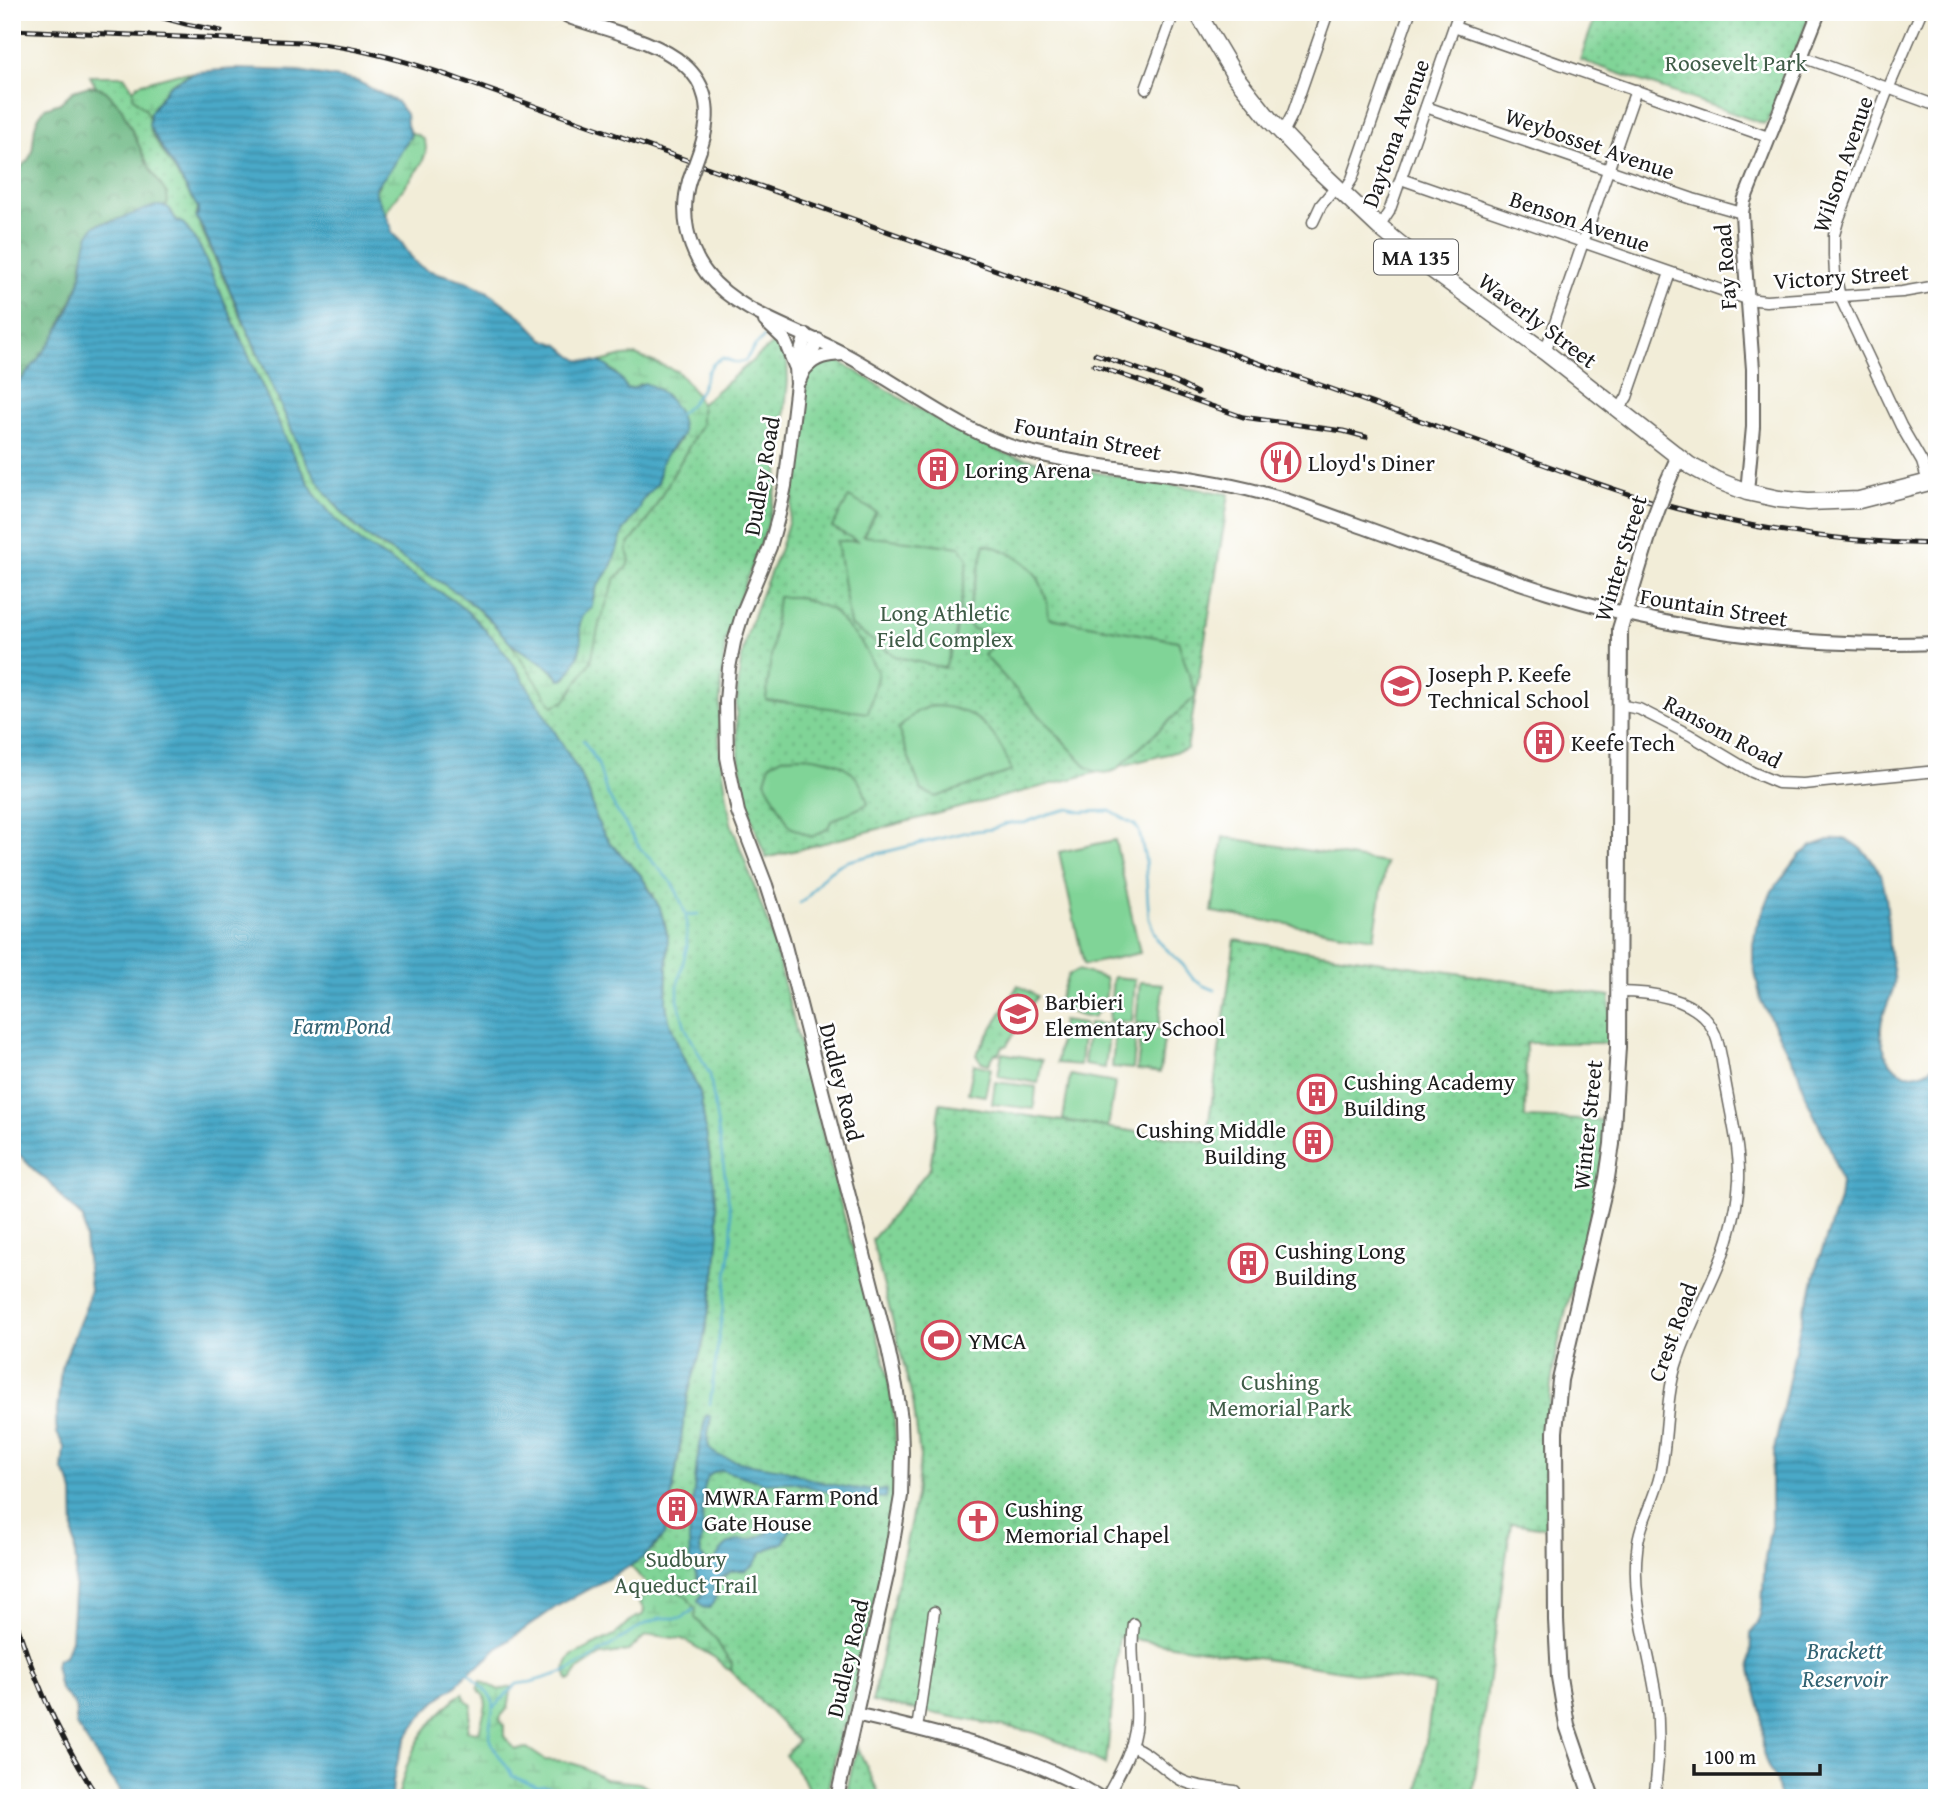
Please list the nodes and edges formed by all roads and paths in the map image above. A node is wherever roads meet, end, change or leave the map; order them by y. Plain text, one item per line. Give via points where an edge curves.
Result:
1 (561, 12) edge
2 (576, 12) edge
3 (1174, 12) edge
4 (1197, 12) edge
5 (1328, 12) edge
6 (1410, 12) edge
7 (1459, 12) edge
8 (1819, 12) edge
9 (1921, 12) edge
10 (590, 25) junction
11 (1454, 27) junction
12 (1800, 56) junction
13 (1146, 89) dead end
14 (1888, 89) junction
15 (1636, 90) junction
16 (1937, 106) edge
17 (1426, 107) junction
18 (1281, 132) junction
19 (1768, 137) junction
20 (1608, 170) junction
21 (1401, 179) junction
22 (1340, 190) junction
23 (1742, 213) junction
24 (1313, 222) dead end
25 (1379, 227) junction
26 (1583, 243) junction
27 (1670, 273) junction
28 (1937, 286) edge
29 (1840, 297) junction
30 (1747, 299) junction
31 (749, 308) junction
32 (812, 338) junction
33 (1545, 352) junction
34 (845, 354) junction
35 (799, 370) junction
36 (1619, 410) junction
37 (1678, 458) junction
38 (1932, 481) edge
39 (1747, 492) junction
40 (1624, 614) junction
41 (1937, 643) edge
42 (1619, 705) junction
43 (1937, 771) edge
44 (1618, 992) junction
45 (934, 1612) dead end
46 (1133, 1624) dead end
47 (856, 1714) junction
48 (916, 1729) junction
49 (1131, 1746) junction
50 (1235, 1791) dead end
51 (837, 1798) edge
52 (1103, 1798) edge
53 (1592, 1798) edge
54 (1654, 1798) edge

1 - 10 street, Fountain Street
2 - 10 street, Fountain Street
3 - 13 street
4 - 18 main road, Waverly Street / MA 135 via 1235,76
5 - 18 street via 1293,113
6 - 22 street via 1352,178
7 - 11 street, Daytona Avenue
8 - 12 street, Fay Road
9 - 14 street, Wilson Avenue
10 - 31 street, Fountain Street, bridge via 672,55 699,83 708,108 706,131 686,197 688,236 706,273
11 - 15 street
11 - 17 street, Daytona Avenue
12 - 14 street
12 - 19 street, Fay Road
14 - 16 street
14 - 29 street, Wilson Avenue via 1835,235
15 - 19 street
15 - 20 street
17 - 20 street, Weybosset Avenue
17 - 21 street, Daytona Avenue
18 - 22 main road, Waverly Street / MA 135
19 - 23 street, Fay Road
20 - 23 street, Weybosset Avenue
20 - 26 street
21 - 25 street, Daytona Avenue
21 - 26 street, Benson Avenue
22 - 24 street via 1321,205
22 - 25 main road, Waverly Street / MA 135
23 - 30 street, Fay Road
25 - 33 main road, Waverly Street / MA 135
26 - 27 street, Benson Avenue
26 - 33 street
27 - 30 street, Benson Avenue
27 - 36 street via 1628,397
28 - 29 street, Victory Street
29 - 30 street, Victory Street
29 - 38 street, Wilson Avenue
30 - 39 street, Fay Road via 1753,369
31 - 32 street, Fountain Street
31 - 35 street via 783,339
32 - 34 street, Fountain Street
32 - 35 street, Dudley Road
33 - 36 main road, Waverly Street / MA 135
34 - 35 street via 819,357
34 - 40 street, Fountain Street via 965,427 1014,447 1269,495 1535,588
35 - 47 street, Dudley Road via 778,523 734,642 725,738 733,792 783,938 899,1405 902,1474 897,1523
36 - 37 main road, Waverly Street / MA 135
37 - 39 main road, Waverly Street / MA 135
37 - 40 main road, Winter Street, bridge
38 - 39 main road, Waverly Street / MA 135 via 1834,502 1794,501
40 - 41 street, Fountain Street via 1772,639
40 - 42 main road, Winter Street
42 - 43 street, Ransom Road via 1639,709 1778,783
42 - 44 main road, Winter Street
44 - 53 main road, Winter Street via 1611,1157 1560,1380 1555,1432 1559,1678 1567,1725
44 - 54 street, Crest Road via 1678,1001 1709,1023 1719,1049 1738,1165 1730,1234 1675,1367 1660,1475 1636,1552 1636,1587 1656,1699
45 - 48 street
46 - 49 street via 1136,1721
47 - 48 street
47 - 51 street, Dudley Road
48 - 52 street via 1021,1759
49 - 50 street via 1185,1782
49 - 52 street

